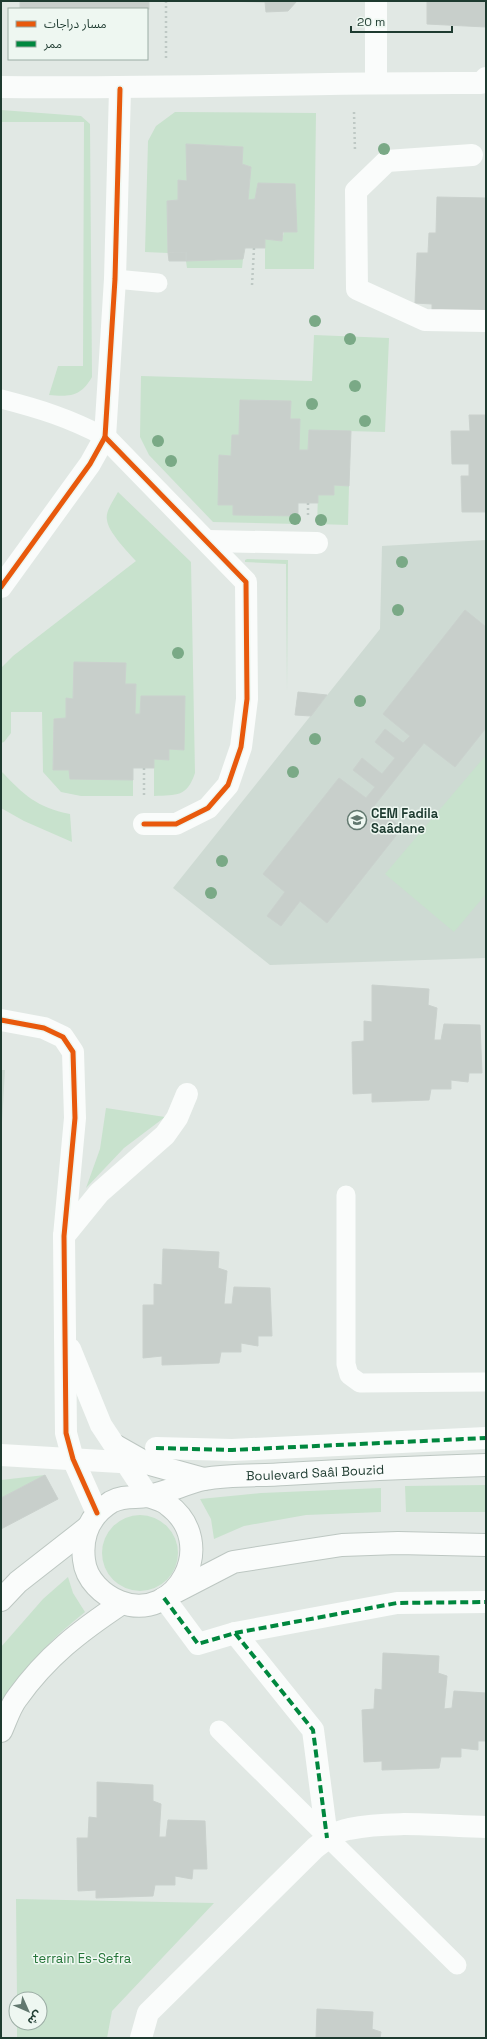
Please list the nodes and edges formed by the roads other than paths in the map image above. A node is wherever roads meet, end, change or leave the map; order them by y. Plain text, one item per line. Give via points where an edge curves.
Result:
1 (376, 1) edge
2 (376, 83) junction
3 (484, 84) edge
4 (1, 87) edge
5 (120, 89) junction
6 (472, 155) dead end
7 (116, 279) junction
8 (158, 283) dead end
9 (486, 321) edge
10 (1, 399) edge
11 (105, 437) junction
12 (208, 541) junction
13 (316, 543) dead end
14 (1, 587) edge
15 (144, 824) dead end
16 (1, 1020) edge
17 (187, 1094) dead end
18 (346, 1195) dead end
19 (64, 1236) junction
20 (64, 1333) junction
21 (486, 1382) edge
22 (66, 1433) junction
23 (486, 1438) edge
24 (1, 1455) edge
25 (136, 1455) junction
26 (39, 1457) junction
27 (73, 1459) junction
28 (486, 1466) edge
29 (204, 1479) junction
30 (148, 1496) junction
31 (92, 1521) junction
32 (486, 1544) edge
33 (168, 1596) junction
34 (1, 1600) edge
35 (486, 1602) edge
36 (122, 1603) junction
37 (236, 1633) junction
38 (218, 1730) dead end
39 (1, 1731) edge
40 (486, 1828) edge
41 (327, 1838) junction
42 (457, 1965) dead end
43 (141, 2038) edge

1 - 2 street
2 - 3 street
2 - 5 street
4 - 5 street
5 - 7 street
6 - 9 street via 386,161 356,191 358,290 425,320
7 - 8 lane
7 - 11 street
10 - 11 lane via 44,410 74,421
11 - 12 street
11 - 14 street via 90,464
12 - 13 street
12 - 15 street via 246,582 248,699 242,747 228,785 208,808 176,824
16 - 19 street via 44,1028 63,1037 73,1052 74,1118
17 - 19 street via 177,1118 166,1135 99,1193
18 - 21 lane via 346,1364 349,1375 360,1383
19 - 20 street
20 - 22 street
20 - 25 street via 101,1425
22 - 26 street
22 - 27 street
23 - 25 street
24 - 26 street
25 - 27 street
25 - 29 street
25 - 30 street
26 - 27 street
27 - 31 street
28 - 29 street, Boulevard Saâl Bouzid via 387,1468
29 - 30 street, Boulevard Saâl Bouzid
30 - 31 street, Boulevard Saâl Bouzid via 130,1496 112,1502
30 - 33 street, Boulevard Saâl Bouzid via 166,1503 179,1514 188,1529 192,1546 191,1564 183,1580
31 - 34 street, Boulevard Saâl Bouzid via 18,1582
31 - 36 street via 82,1546 84,1565 92,1581 105,1595
32 - 33 street via 342,1545 233,1562
33 - 36 street via 150,1604
33 - 37 street via 198,1644
35 - 37 street via 397,1603
36 - 39 street via 88,1626 53,1655 16,1699
37 - 41 street via 312,1730
38 - 41 lane
40 - 41 street via 378,1825 348,1829
41 - 42 lane
41 - 43 street via 148,2013

